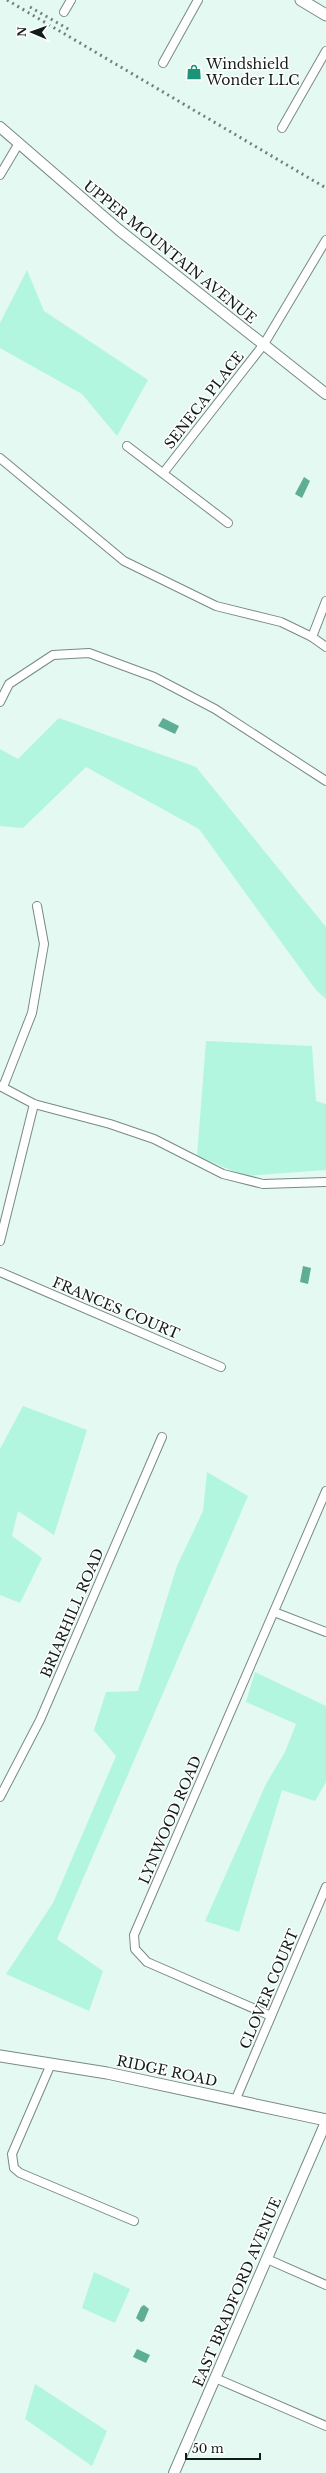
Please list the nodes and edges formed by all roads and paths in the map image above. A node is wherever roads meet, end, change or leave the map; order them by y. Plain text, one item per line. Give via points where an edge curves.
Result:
1 (71, 0) edge
2 (198, 0) edge
3 (301, 0) edge
4 (64, 12) dead end
5 (326, 15) edge
6 (326, 51) edge
7 (163, 63) dead end
8 (0, 126) edge
9 (282, 128) dead end
10 (19, 143) junction
11 (0, 175) edge
12 (326, 240) edge
13 (264, 344) junction
14 (326, 394) edge
15 (127, 446) dead end
16 (0, 458) edge
17 (164, 472) junction
18 (228, 523) dead end
19 (326, 601) edge
20 (312, 637) junction
21 (326, 647) edge
22 (0, 702) edge
23 (326, 781) edge
24 (37, 906) dead end
25 (2, 1086) edge
26 (34, 1104) junction
27 (326, 1182) edge
28 (0, 1241) edge
29 (0, 1272) edge
30 (221, 1368) dead end
31 (162, 1437) dead end
32 (326, 1491) edge
33 (274, 1612) junction
34 (326, 1632) edge
35 (0, 1797) edge
36 (326, 1887) edge
37 (271, 2016) junction
38 (0, 2056) edge
39 (51, 2064) junction
40 (235, 2101) junction
41 (326, 2121) edge
42 (134, 2221) dead end
43 (267, 2260) junction
44 (326, 2285) edge
45 (215, 2378) junction
46 (326, 2426) edge
47 (174, 2473) edge

1 - 4 street
2 - 7 street
3 - 5 main road
6 - 9 street
8 - 10 street, UPPER MOUNTAIN AVENUE
10 - 11 street
10 - 13 street, UPPER MOUNTAIN AVENUE via 119,230
12 - 13 street, SENECA PLACE
13 - 14 street, UPPER MOUNTAIN AVENUE
13 - 17 street, SENECA PLACE
15 - 17 street
16 - 20 street via 124,561 216,606 281,622
17 - 18 street
19 - 20 street
20 - 21 street
22 - 23 street via 9,684 53,655 89,653 154,677 215,709
24 - 25 street via 44,944 32,1013
25 - 26 street
26 - 27 street via 110,1124 154,1139 223,1174 263,1184
26 - 28 street
29 - 30 street, FRANCES COURT
31 - 35 street, BRIARHILL ROAD via 40,1720
32 - 33 street, LYNWOOD ROAD
33 - 34 street
33 - 37 street, LYNWOOD ROAD via 136,1930 134,1940 137,1953 147,1962
36 - 37 street, CLOVER COURT
37 - 40 street, CLOVER COURT
38 - 39 main road, RIDGE ROAD
39 - 40 main road, RIDGE ROAD via 107,2073
39 - 42 street via 12,2154 14,2168 20,2173
40 - 41 main road, RIDGE ROAD
41 - 43 street, EAST BRADFORD AVENUE
43 - 44 street
43 - 45 street, EAST BRADFORD AVENUE
45 - 46 street
45 - 47 street, EAST BRADFORD AVENUE

